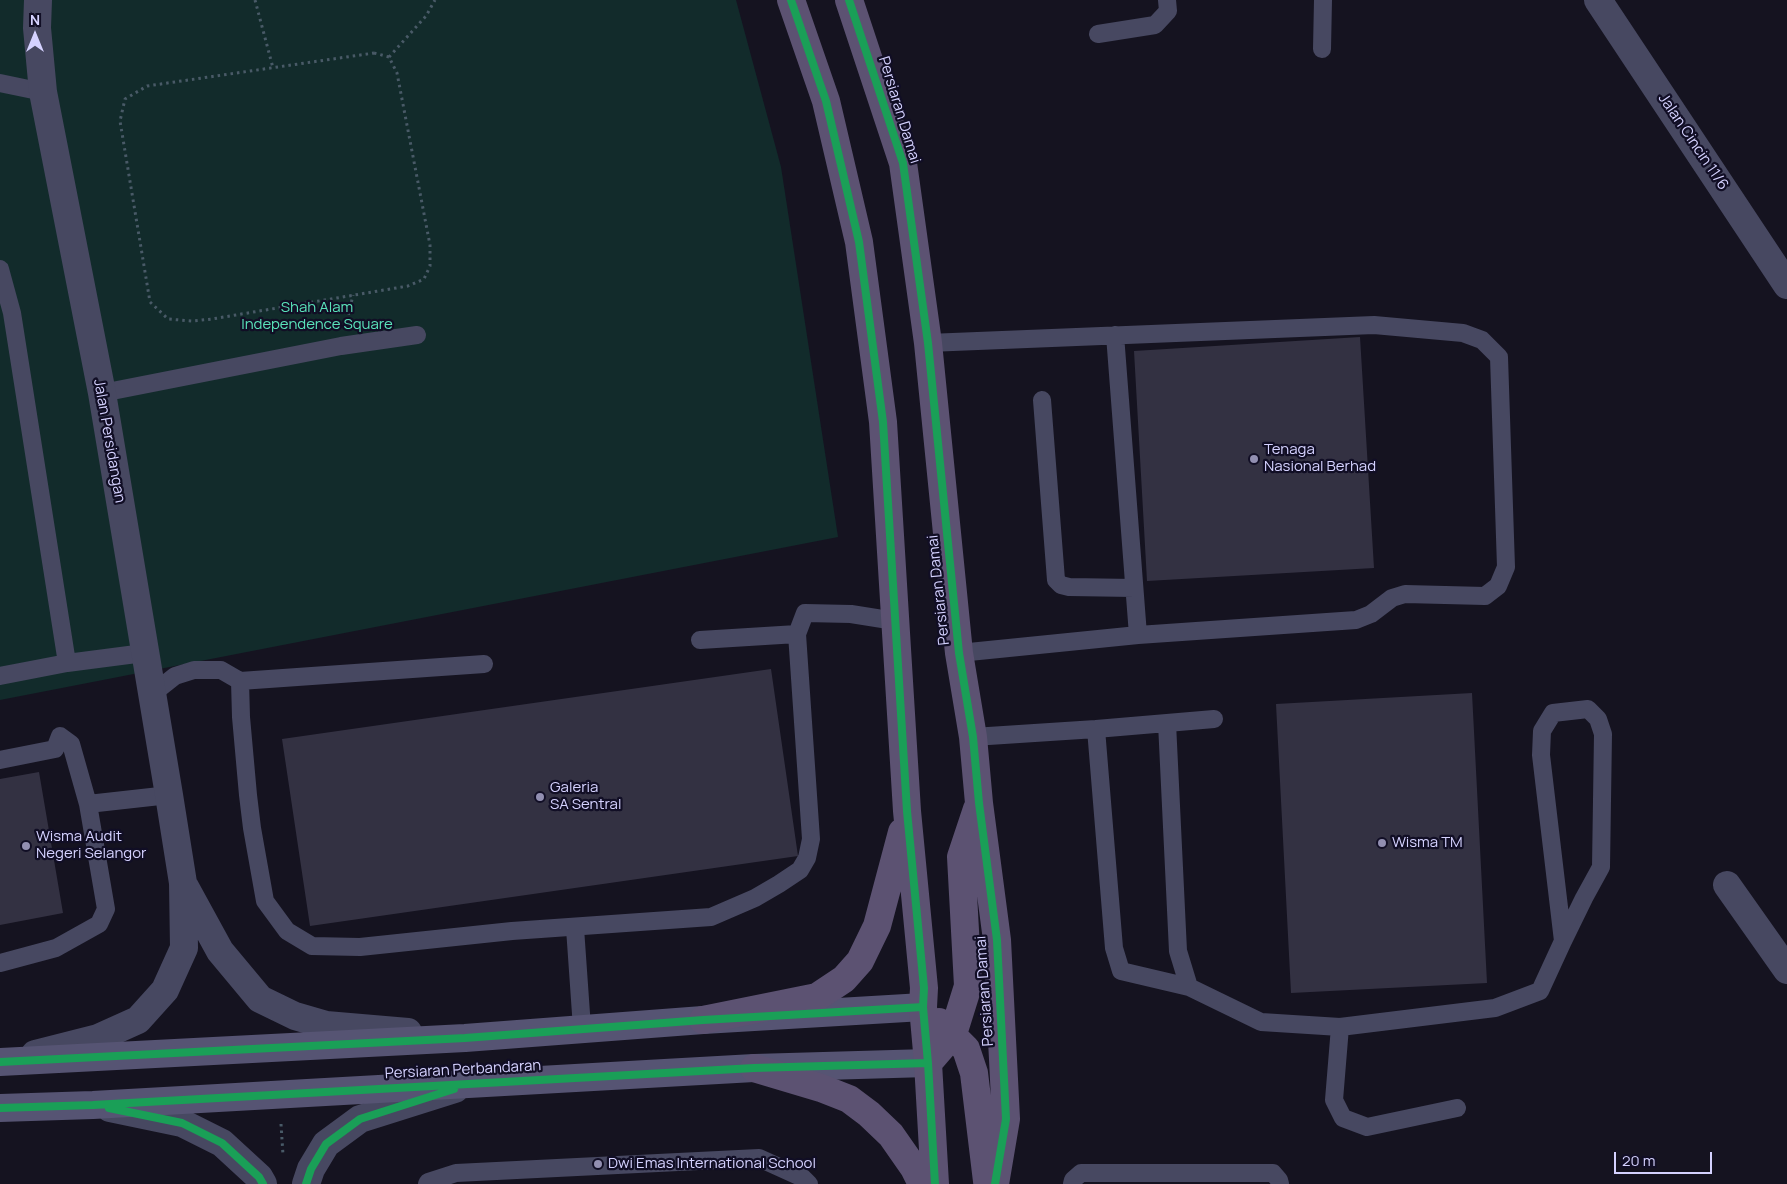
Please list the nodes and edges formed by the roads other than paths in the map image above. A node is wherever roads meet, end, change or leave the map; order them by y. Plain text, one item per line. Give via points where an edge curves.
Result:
1 (38, 0) edge
2 (791, 0) edge
3 (849, 0) edge
4 (1168, 0) edge
5 (1323, 0) edge
6 (1598, 0) edge
7 (1098, 34) dead end
8 (1322, 49) dead end
9 (0, 83) edge
10 (43, 92) junction
11 (0, 269) edge
12 (1787, 285) edge
13 (6, 313) edge
14 (417, 335) dead end
15 (1115, 335) junction
16 (928, 343) junction
17 (102, 394) junction
18 (1042, 400) dead end
19 (1134, 588) junction
20 (895, 621) junction
21 (797, 634) junction
22 (1138, 635) junction
23 (700, 640) dead end
24 (144, 653) junction
25 (959, 653) junction
26 (67, 663) junction
27 (484, 664) dead end
28 (0, 676) edge
29 (240, 680) junction
30 (152, 695) junction
31 (1214, 719) dead end
32 (1167, 722) junction
33 (1096, 729) junction
34 (973, 737) junction
35 (0, 760) edge
36 (169, 795) junction
37 (979, 803) junction
38 (88, 804) junction
39 (907, 811) junction
40 (183, 883) junction
41 (1728, 885) dead end
42 (575, 928) junction
43 (1563, 941) junction
44 (0, 963) edge
45 (1787, 970) edge
46 (1189, 987) junction
47 (923, 1007) junction
48 (703, 1020) junction
49 (1340, 1027) junction
50 (582, 1028) junction
51 (953, 1034) junction
52 (466, 1038) junction
53 (3, 1061) edge
54 (928, 1063) junction
55 (754, 1068) junction
56 (470, 1084) junction
57 (93, 1105) junction
58 (0, 1108) edge
59 (1457, 1108) dead end
60 (262, 1184) edge
61 (306, 1184) edge
62 (427, 1184) edge
63 (809, 1184) edge
64 (922, 1184) edge
65 (935, 1184) edge
66 (988, 1184) edge
67 (995, 1184) edge
68 (1072, 1184) edge
69 (1280, 1184) edge

1 - 10 street, Jalan Persidangan via 37,28
2 - 20 main road via 826,101 859,242 883,422
3 - 16 main road, Persiaran Damai via 903,164
4 - 7 lane via 1168,11 1155,25
5 - 8 lane
6 - 12 street, Jalan Cincin 11/6
9 - 10 lane
10 - 17 street, Jalan Persidangan
11 - 13 lane
13 - 26 lane
14 - 17 lane via 341,346
15 - 16 lane
15 - 19 lane
15 - 22 lane via 1374,325 1463,333 1482,340 1499,357 1506,567 1498,586 1485,596 1405,594 1392,598 1371,614 1356,620
16 - 25 main road, Persiaran Damai
17 - 24 street, Jalan Persidangan
18 - 19 lane via 1056,580 1069,587
19 - 22 lane
20 - 21 lane via 851,614 805,613
20 - 39 main road
21 - 23 lane
21 - 42 lane via 811,839 800,870 755,898 711,918
22 - 25 lane
24 - 26 lane
24 - 30 street, Jalan Persidangan
25 - 34 main road, Persiaran Damai
26 - 28 lane
27 - 29 lane
29 - 30 lane via 221,670 194,670 175,676
29 - 42 lane via 251,820 265,901 287,932 312,946 360,946
30 - 36 street, Jalan Persidangan
31 - 32 lane
32 - 33 lane
32 - 46 lane via 1178,951
33 - 34 lane
33 - 46 lane via 1114,948 1120,971
34 - 37 main road, Persiaran Damai
35 - 38 lane via 54,749 60,736 71,744
36 - 38 lane
36 - 40 street, Jalan Persidangan
37 - 51 main road via 961,857 968,986
37 - 67 main road, Persiaran Damai via 997,940 1006,1119
38 - 44 lane via 106,909 100,924 56,948
39 - 47 main road via 924,988
39 - 48 main road via 878,926 860,961 844,979 817,997
40 - 52 street, Jalan Persidangan via 220,951 260,999 295,1016 326,1025
40 - 53 street, Jalan Persidangan via 184,948 165,990 138,1020 98,1038
41 - 45 street
42 - 50 lane
43 - 43 lane via 1601,867 1603,734 1598,719 1588,708 1553,713 1542,731 1541,755
43 - 49 lane via 1540,991 1495,1008
46 - 49 lane via 1261,1022
47 - 48 main road
47 - 51 main road
47 - 54 main road
48 - 50 main road
49 - 59 lane via 1334,1100 1342,1118 1367,1127
50 - 52 main road
51 - 54 main road
51 - 66 main road via 966,1049 974,1073
52 - 53 main road
54 - 55 main road, Persiaran Perbandaran
54 - 65 main road
55 - 56 main road, Persiaran Perbandaran
55 - 64 main road via 849,1099 891,1135
56 - 57 main road, Persiaran Perbandaran
56 - 61 street via 360,1119 326,1144
57 - 58 main road, Persiaran Perbandaran
57 - 60 street via 182,1123 222,1143 259,1177
62 - 63 lane via 456,1173 759,1158 803,1178
68 - 69 lane via 1081,1173 1273,1173

